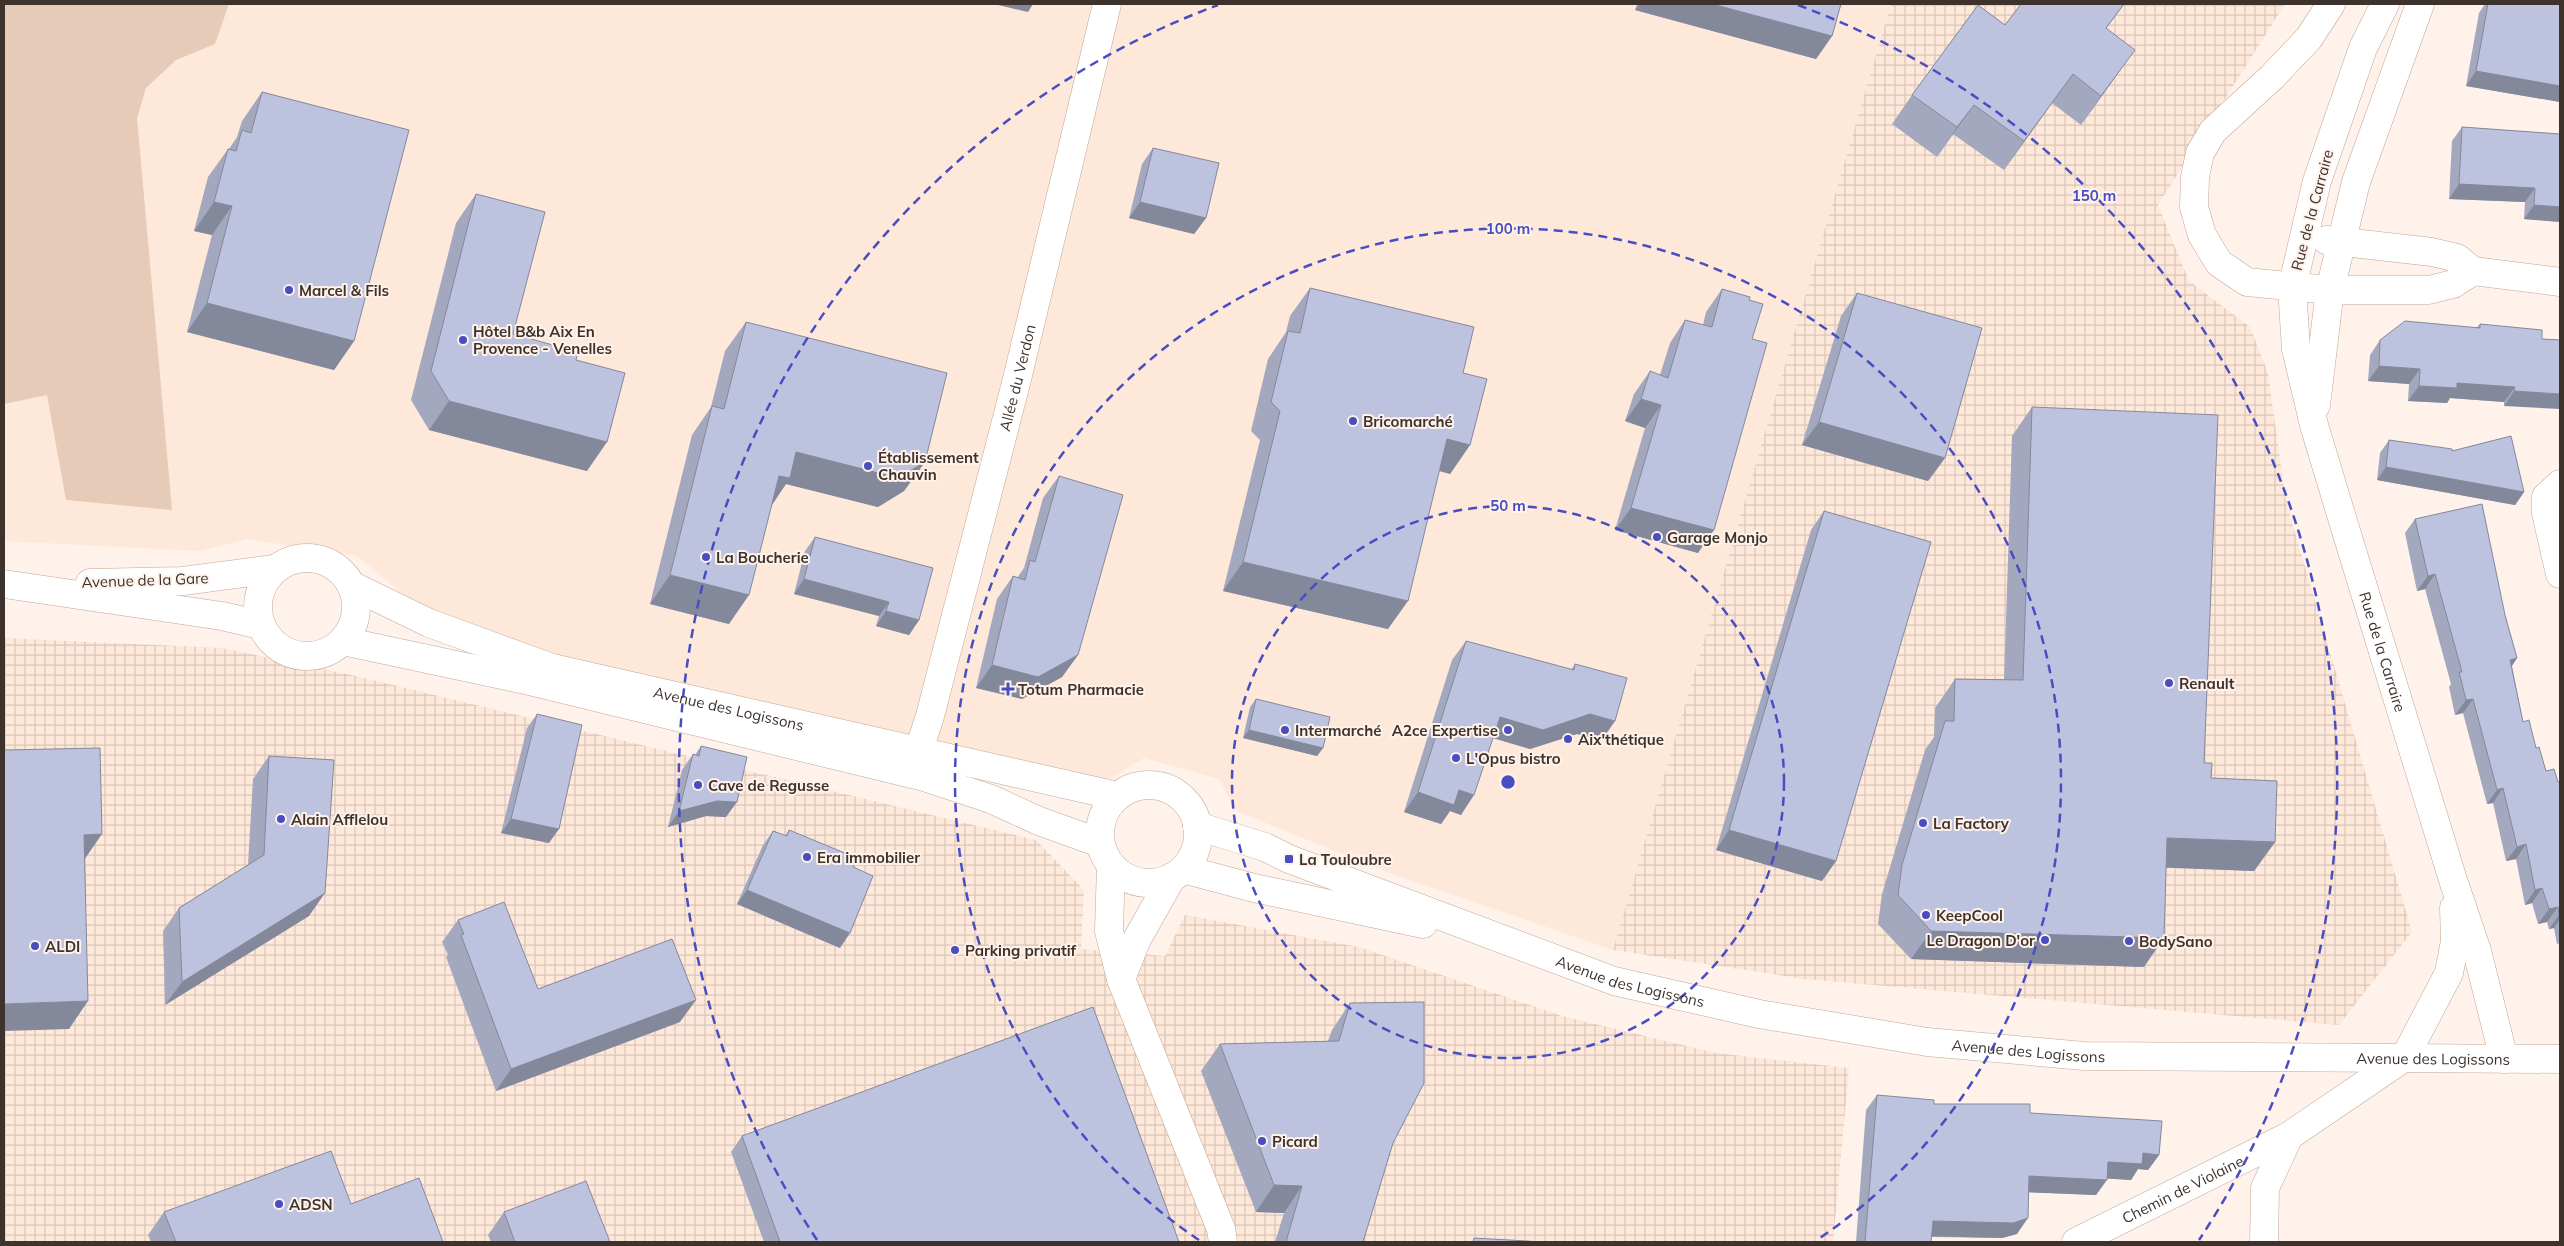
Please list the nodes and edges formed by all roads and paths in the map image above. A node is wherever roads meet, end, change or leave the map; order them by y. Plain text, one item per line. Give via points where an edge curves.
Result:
1 (1107, 4) edge
2 (2331, 4) edge
3 (2385, 4) edge
4 (2419, 7) edge
5 (2303, 237) junction
6 (2344, 242) junction
7 (2473, 271) junction
8 (2560, 282) edge
9 (2292, 288) junction
10 (2330, 290) junction
11 (2314, 425) junction
12 (2560, 484) edge
13 (274, 569) junction
14 (2560, 574) edge
15 (10, 584) edge
16 (351, 585) junction
17 (261, 625) junction
18 (343, 641) junction
19 (919, 750) junction
20 (1117, 796) junction
21 (1197, 826) junction
22 (1105, 854) junction
23 (1178, 873) junction
24 (2452, 880) junction
25 (1510, 943) junction
26 (1121, 979) junction
27 (2405, 1057) junction
28 (2504, 1059) junction
29 (2560, 1059) edge
30 (2289, 1136) junction
31 (1223, 1242) edge
32 (2076, 1242) edge
33 (2264, 1242) edge

1 - 19 street, Allée du Verdon via 1017,379
2 - 9 street via 2309,38 2213,131 2200,153 2195,177 2194,207 2202,235 2219,263 2247,282
3 - 5 street, Rue de la Carraire via 2363,48 2316,181
4 - 6 street, Rue de la Carraire via 2356,182
5 - 6 street
5 - 9 street, Rue de la Carraire
6 - 7 street via 2432,252 2457,258
6 - 10 street, Rue de la Carraire
7 - 8 street
7 - 10 street via 2453,284 2429,290
9 - 10 street
9 - 11 street, Rue de la Carraire via 2296,349
10 - 11 street, Rue de la Carraire
11 - 24 street, Rue de la Carraire
12 - 14 street via 2546,498 2546,513
13 - 15 street, Avenue de la Gare via 183,581
13 - 16 street, Avenue de la Gare via 294,559 316,558 342,572
13 - 17 street via 264,581 259,595 257,610
15 - 17 street, Avenue de la Gare via 222,616
16 - 18 street via 356,614 352,629
16 - 19 street, Avenue des Logissons via 429,623 552,668
17 - 18 street via 269,639 282,650 297,656 314,656
18 - 22 street, Avenue des Logissons via 521,679 924,777 991,799
19 - 20 street, Avenue des Logissons
20 - 21 street via 1132,788 1159,786 1183,800 1192,811
20 - 22 street via 1106,810 1100,826
21 - 23 street via 1193,856
21 - 25 street, Avenue des Logissons via 1265,847
22 - 23 street via 1131,880 1159,882
22 - 26 street via 1109,931
23 - 25 street, Avenue des Logissons
23 - 26 street via 1136,941
24 - 27 street, Rue de la Carraire via 2456,941 2449,973
24 - 28 street, Rue de la Carraire via 2478,951
25 - 27 street, Avenue des Logissons via 1614,981 1758,1014 1927,1042 2084,1056
26 - 31 street via 1221,1229
27 - 28 street, Avenue des Logissons
27 - 30 street, Chemin de Violaine
28 - 29 street, Avenue des Logissons
30 - 32 street, Chemin de Violaine
30 - 33 street via 2265,1188

